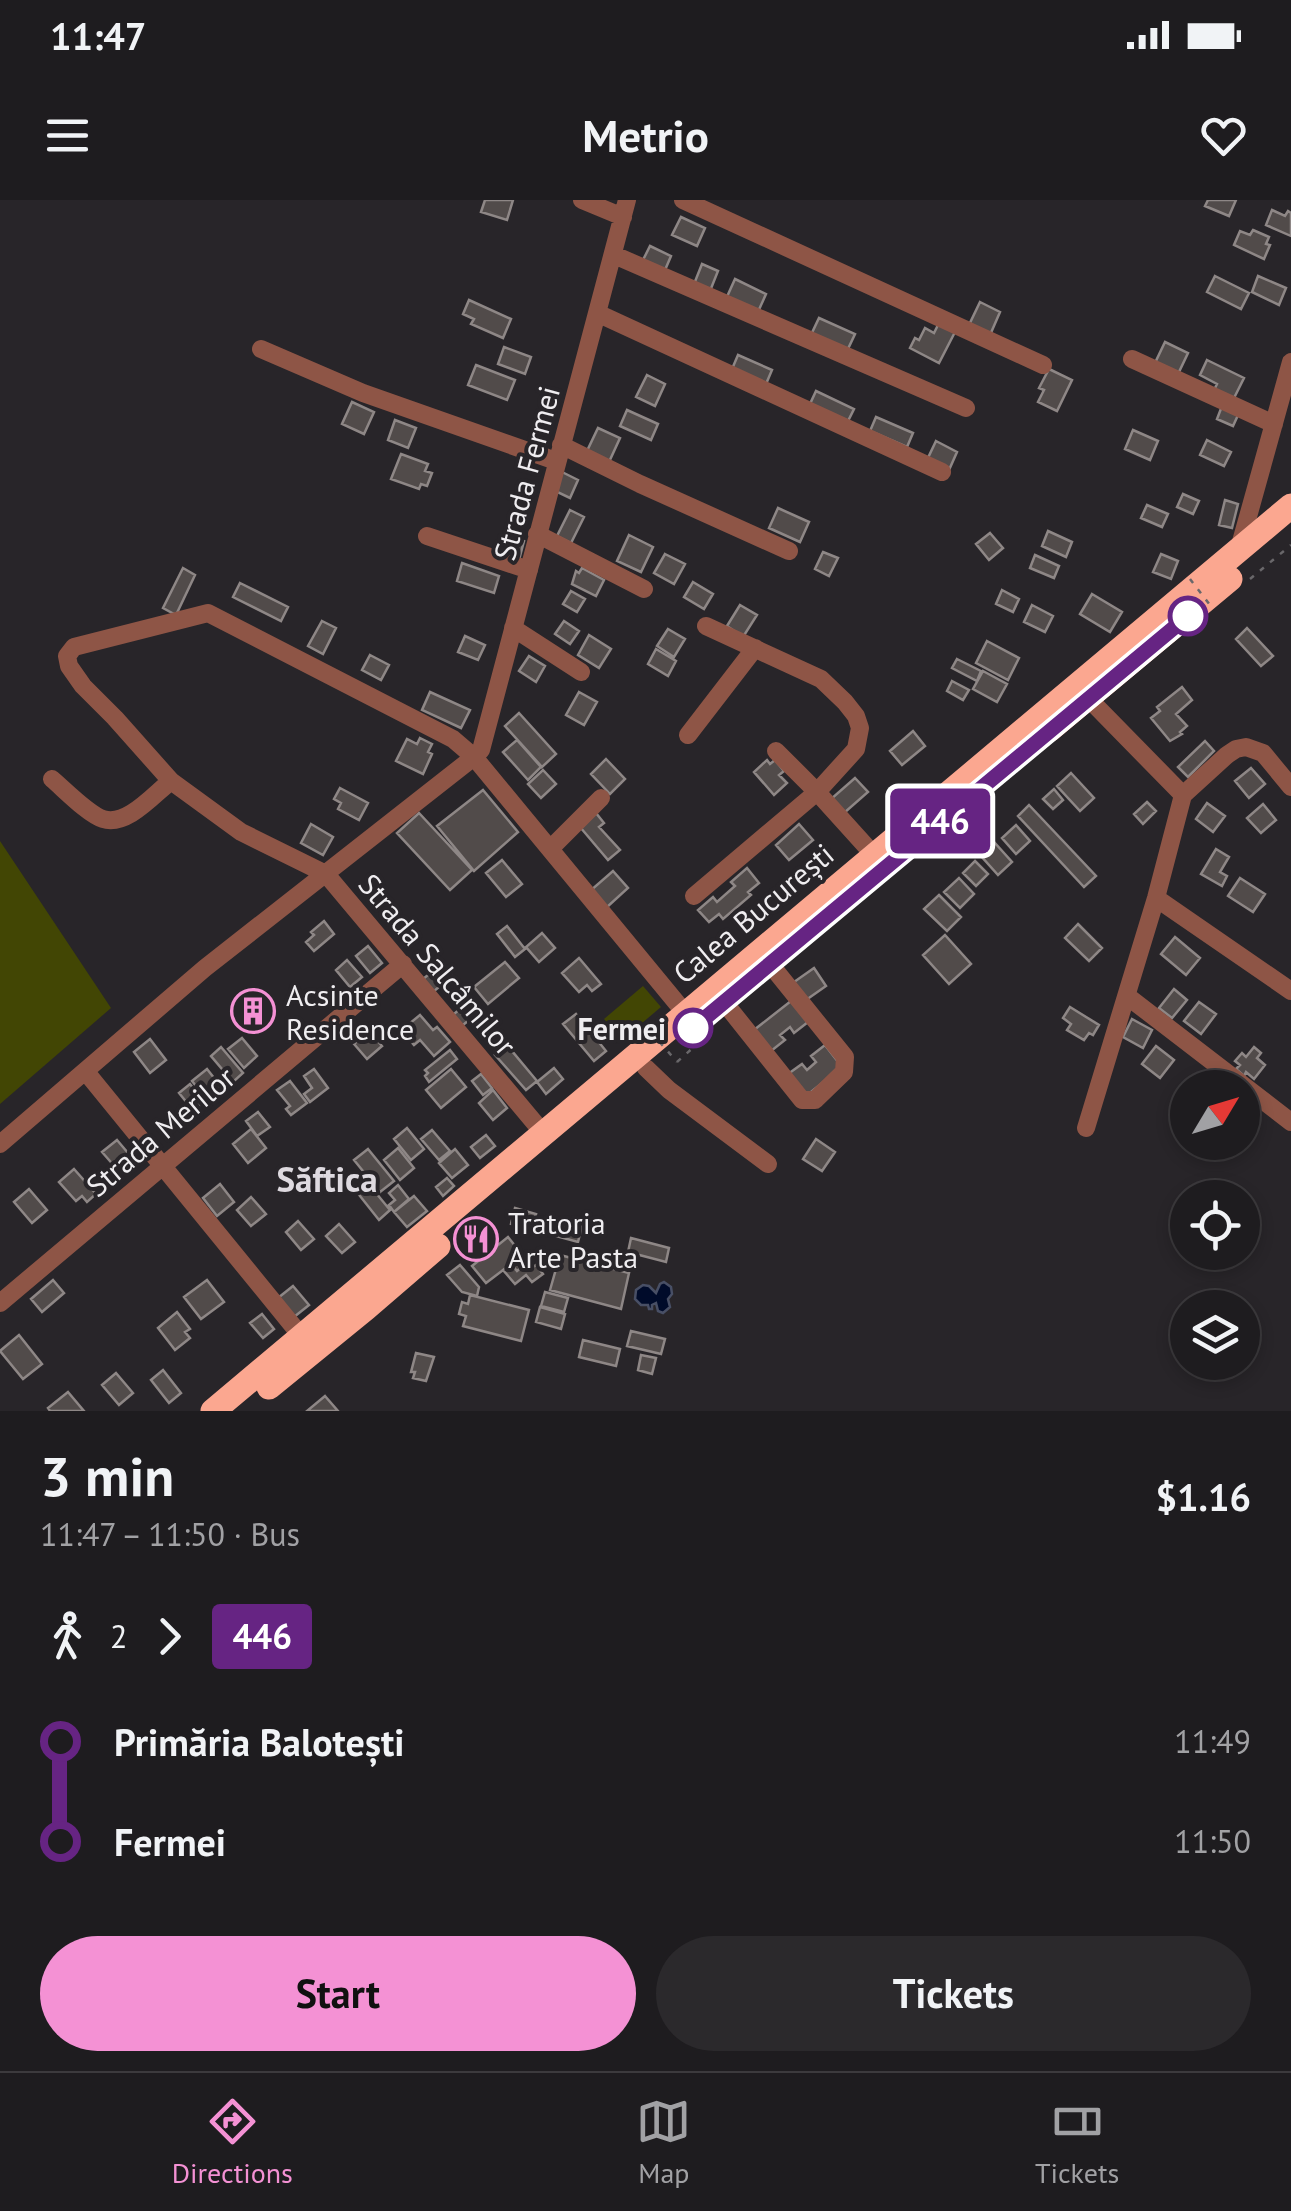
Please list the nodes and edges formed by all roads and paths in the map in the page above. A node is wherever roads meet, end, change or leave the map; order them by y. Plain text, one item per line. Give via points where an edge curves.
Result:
1 (582, 200) edge
2 (683, 200) edge
3 (626, 208) edge
4 (614, 256) junction
5 (597, 313) junction
6 (261, 348) dead end
7 (1132, 359) dead end
8 (1291, 362) edge
9 (1042, 364) dead end
10 (966, 408) dead end
11 (1274, 424) junction
12 (558, 453) junction
13 (942, 472) dead end
14 (1291, 506) edge
15 (1291, 528) edge
16 (537, 534) junction
17 (427, 536) dead end
18 (1239, 549) junction
19 (790, 551) dead end
20 (528, 570) junction
21 (1190, 580) dead end
22 (644, 589) dead end
23 (1213, 609) dead end
24 (706, 626) dead end
25 (513, 628) junction
26 (755, 648) junction
27 (581, 672) dead end
28 (1088, 698) junction
29 (688, 735) dead end
30 (776, 751) dead end
31 (474, 758) junction
32 (52, 779) dead end
33 (171, 781) junction
34 (1291, 787) edge
35 (818, 792) junction
36 (1183, 795) junction
37 (602, 798) dead end
38 (550, 849) junction
39 (874, 854) junction
40 (326, 874) junction
41 (694, 896) dead end
42 (1156, 898) junction
43 (402, 964) junction
44 (770, 964) junction
45 (1291, 992) edge
46 (1127, 996) junction
47 (724, 1002) junction
48 (685, 1024) junction
49 (651, 1032) dead end
50 (646, 1068) junction
51 (86, 1072) junction
52 (1291, 1122) edge
53 (1086, 1128) dead end
54 (544, 1134) junction
55 (0, 1144) edge
56 (768, 1164) dead end
57 (162, 1165) junction
58 (0, 1304) edge
59 (302, 1337) junction
60 (213, 1411) edge
61 (238, 1411) edge

1 - 3 street
2 - 9 street
3 - 4 street, Strada Fermei
4 - 5 street, Strada Fermei
4 - 10 street
5 - 12 street, Strada Fermei
5 - 13 street
6 - 12 street via 364,393
7 - 11 street
8 - 11 street
11 - 18 street
12 - 16 street, Strada Fermei
12 - 19 street
14 - 18 highway, Calea București
15 - 28 highway, Calea București
16 - 20 street, Strada Fermei
16 - 22 street
17 - 20 street
18 - 39 highway, Calea București
20 - 25 street, Strada Fermei
21 - 23 path, bridge
24 - 26 street
25 - 27 street
25 - 31 street, Strada Fermei
26 - 29 street
26 - 35 street via 821,679 856,716 856,748
28 - 36 street
28 - 44 highway, Calea București
30 - 35 street
31 - 33 street, Strada Salcâmilor via 452,739 208,613 74,648 67,656 83,686
31 - 38 street
31 - 40 street
32 - 33 street via 101,818 116,820
33 - 40 street, Strada Salcâmilor via 241,832
34 - 36 street via 1263,754 1246,747 1227,755
35 - 39 street
35 - 41 street
36 - 42 street
37 - 38 street
38 - 48 street
39 - 48 highway, Calea București
40 - 43 street, Strada Salcâmilor
40 - 51 street
42 - 45 street
42 - 46 street
43 - 54 street, Strada Salcâmilor
43 - 57 street, Strada Merilor
44 - 47 highway, Calea București
44 - 47 street via 845,1057 844,1072 815,1100 802,1100
46 - 52 street
46 - 53 street
47 - 48 highway, Calea București
48 - 49 path, bridge via 695,1046 677,1062
48 - 50 highway, Calea București
48 - 54 highway, Calea București
50 - 56 street
50 - 61 highway, Calea București
51 - 55 street
51 - 57 street
54 - 59 highway, Calea București
57 - 58 street, Strada Merilor
57 - 59 street
59 - 60 highway, Calea București

